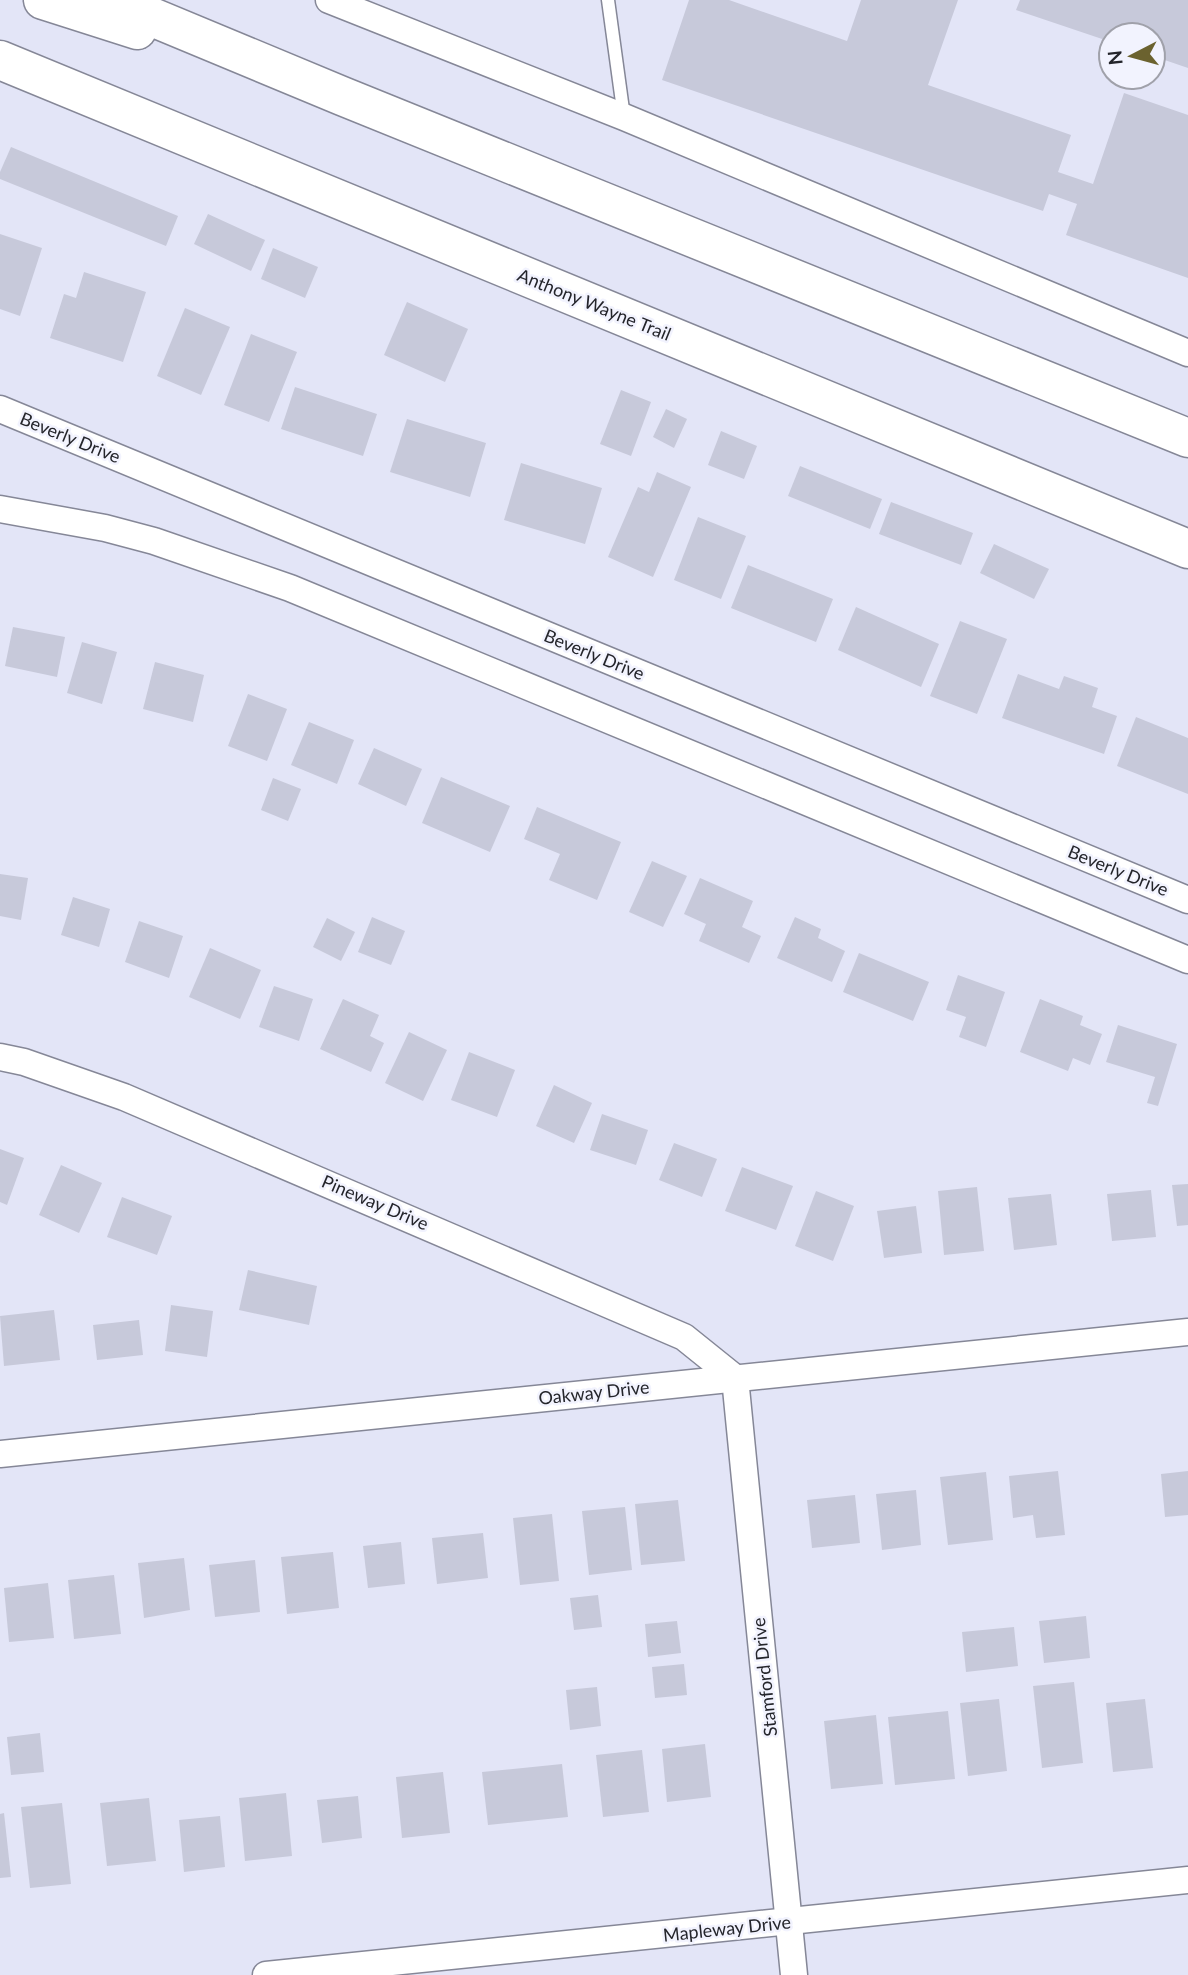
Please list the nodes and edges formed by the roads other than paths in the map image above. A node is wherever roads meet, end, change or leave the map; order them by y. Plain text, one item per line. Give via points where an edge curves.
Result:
1 (43, 0) edge
2 (111, 0) edge
3 (329, 0) edge
4 (608, 0) edge
5 (0, 60) edge
6 (342, 96) junction
7 (624, 117) junction
8 (1188, 353) edge
9 (0, 409) edge
10 (1188, 439) edge
11 (0, 509) edge
12 (1188, 549) edge
13 (1188, 900) edge
14 (1188, 960) edge
15 (0, 1056) edge
16 (1188, 1332) edge
17 (735, 1378) junction
18 (0, 1454) edge
19 (1188, 1881) edge
20 (789, 1923) junction
21 (266, 1975) edge
22 (794, 1975) edge

1 - 6 highway
2 - 6 highway
3 - 7 street
4 - 7 lane
5 - 12 highway, Anthony Wayne Trail
6 - 10 highway
7 - 8 street
9 - 13 street, Beverly Drive
11 - 14 street via 154,541 290,588
15 - 17 street, Pineway Drive via 124,1097 684,1336
16 - 17 street, Oakway Drive
17 - 18 street, Oakway Drive
17 - 20 street, Stamford Drive
19 - 20 street, Mapleway Drive
20 - 21 street, Mapleway Drive
20 - 22 street, Stamford Drive

